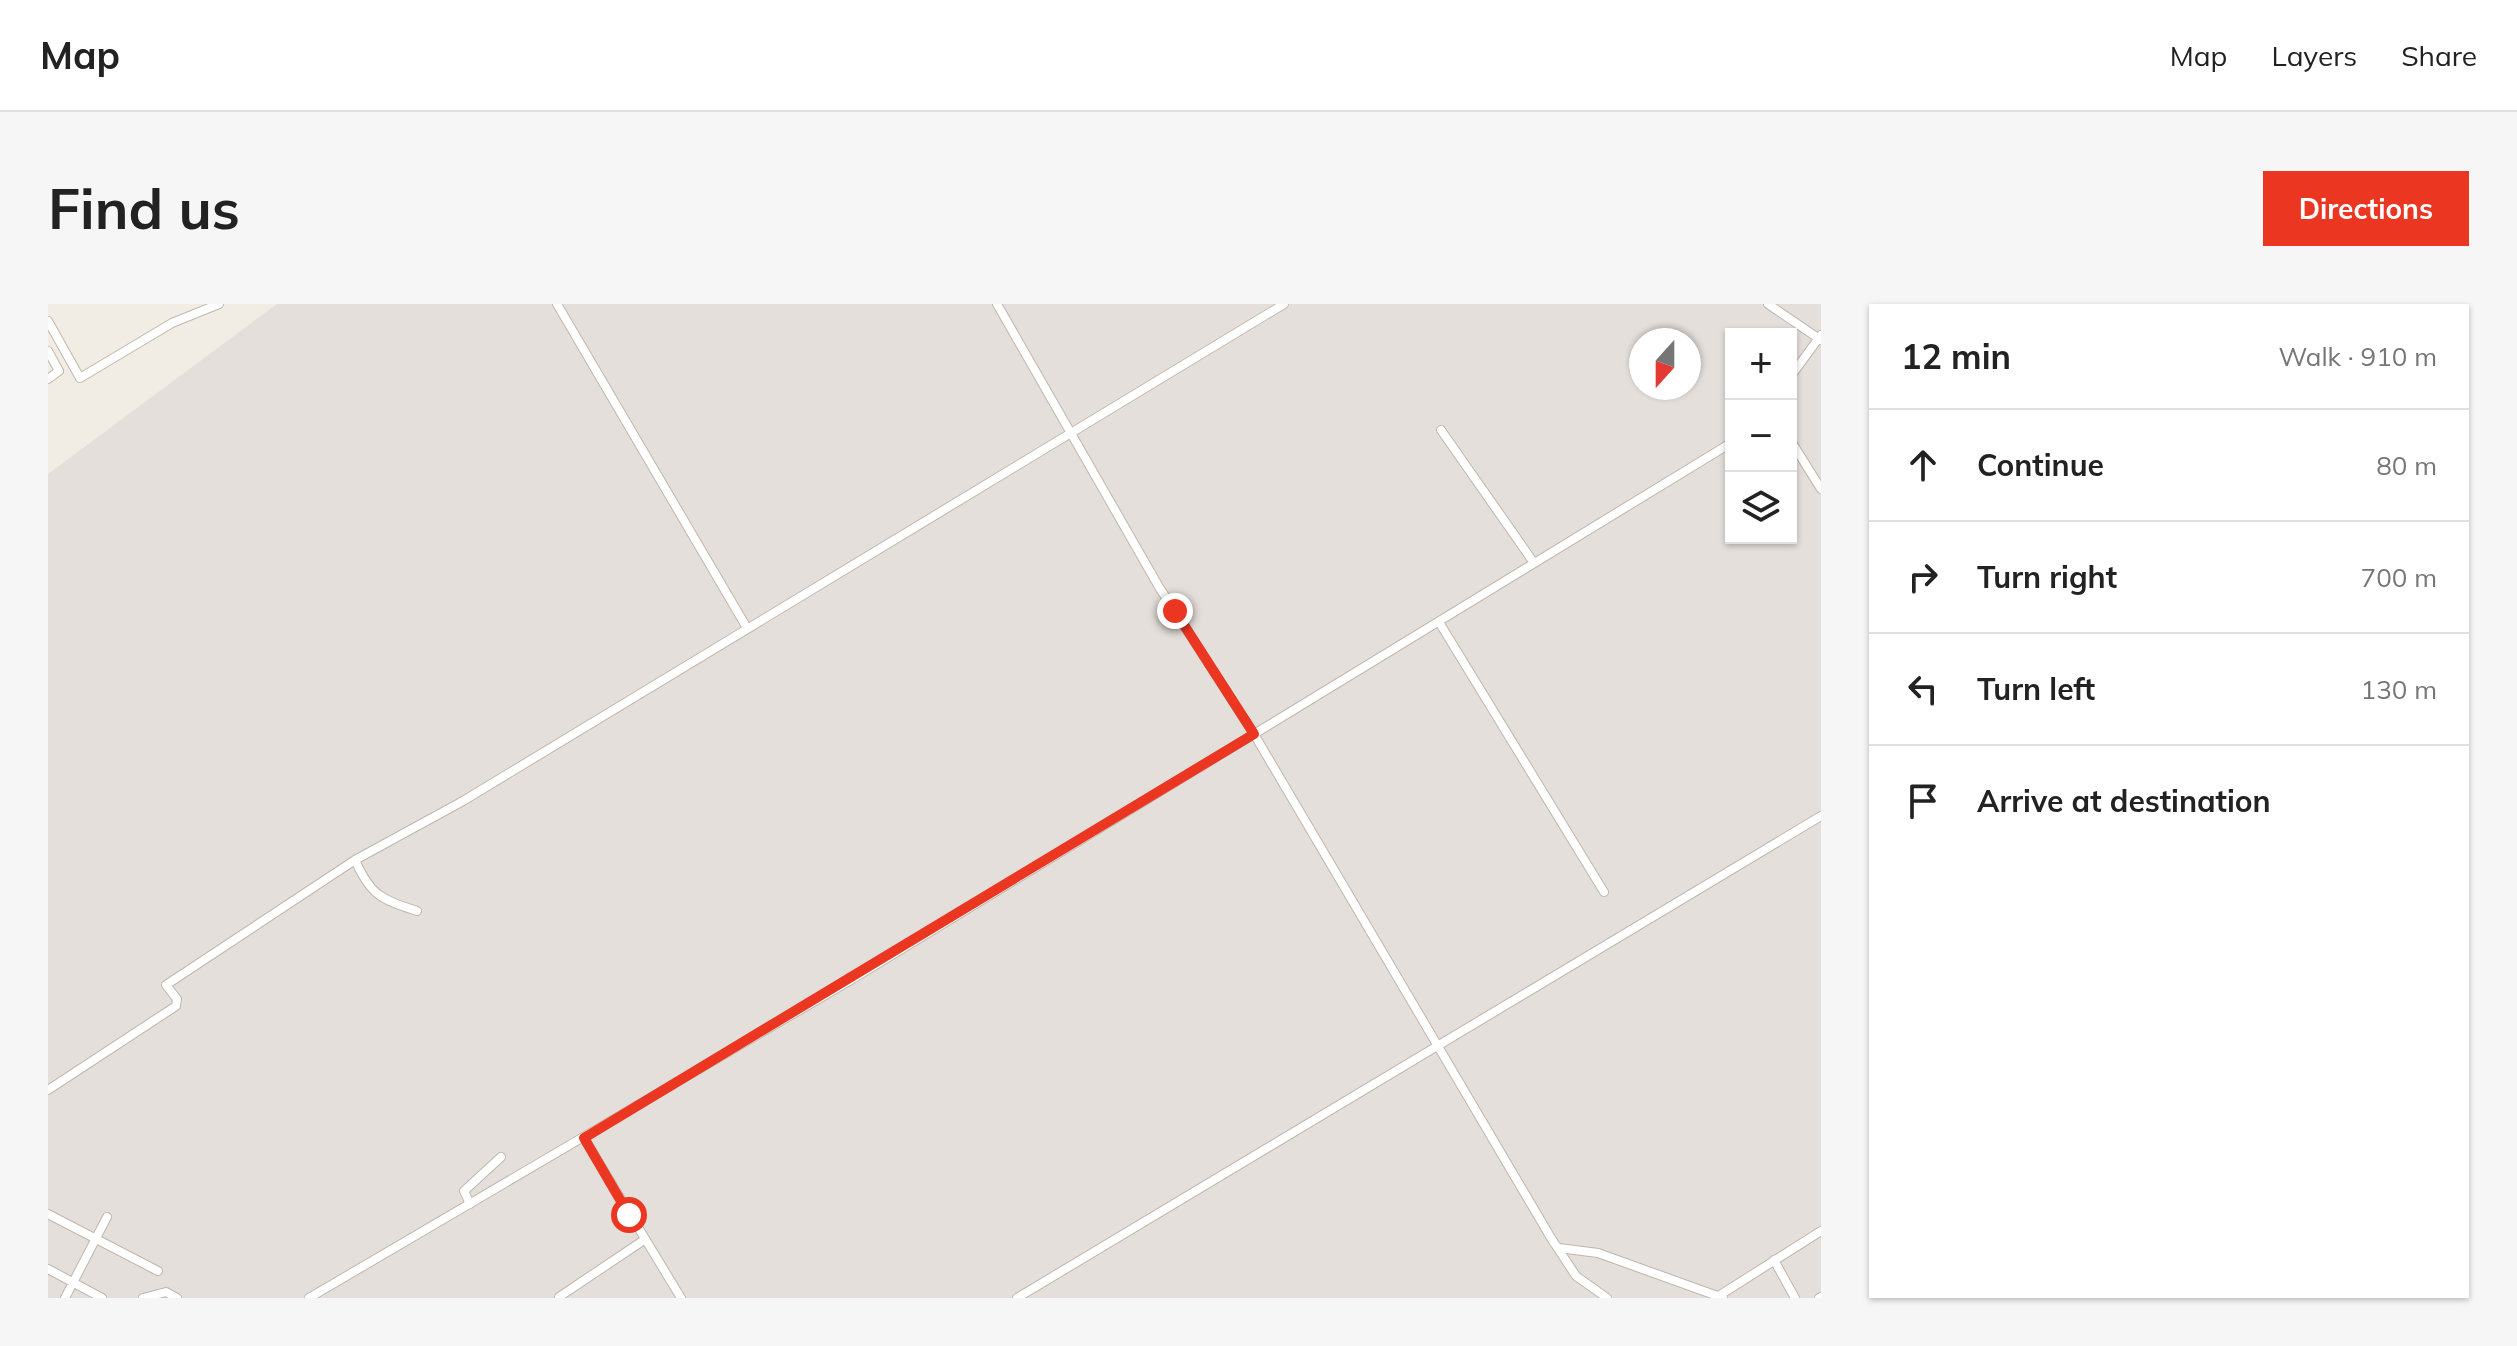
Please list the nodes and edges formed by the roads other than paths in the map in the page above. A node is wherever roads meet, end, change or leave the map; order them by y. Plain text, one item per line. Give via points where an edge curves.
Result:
1 (219, 304) edge
2 (557, 304) edge
3 (997, 304) edge
4 (1284, 304) edge
5 (1768, 304) edge
6 (1779, 307) edge
7 (48, 321) edge
8 (1820, 338) edge
9 (48, 353) edge
10 (1797, 368) edge
11 (48, 379) edge
12 (1071, 430) junction
13 (1441, 430) dead end
14 (1725, 447) edge
15 (1797, 451) edge
16 (1821, 489) edge
17 (1534, 563) junction
18 (1439, 622) junction
19 (747, 628) junction
20 (1254, 734) junction
21 (1821, 816) edge
22 (355, 860) junction
23 (1604, 892) dead end
24 (417, 911) dead end
25 (1438, 1044) junction
26 (48, 1090) edge
27 (584, 1138) junction
28 (501, 1157) dead end
29 (470, 1204) junction
30 (48, 1214) edge
31 (107, 1217) dead end
32 (1821, 1232) edge
33 (96, 1239) junction
34 (644, 1240) junction
35 (1558, 1248) junction
36 (1774, 1260) junction
37 (48, 1269) edge
38 (158, 1271) dead end
39 (73, 1282) junction
40 (559, 1297) edge
41 (1720, 1297) edge
42 (65, 1298) edge
43 (102, 1298) edge
44 (143, 1298) edge
45 (177, 1298) edge
46 (309, 1298) edge
47 (681, 1298) edge
48 (1017, 1298) edge
49 (1607, 1298) edge
50 (1795, 1298) edge

1 - 7 street via 172,323 80,378
2 - 19 street
3 - 12 street
4 - 12 street
5 - 6 street
6 - 8 street
8 - 10 street
9 - 11 street via 59,371
12 - 19 street
12 - 20 street via 1159,587
13 - 17 street
14 - 17 street
15 - 16 street
17 - 18 street
18 - 20 street
18 - 23 street
19 - 22 street via 463,801
20 - 25 street
20 - 27 street
21 - 25 street
22 - 24 street via 374,894
22 - 26 street via 166,985 176,1006
25 - 35 street
25 - 48 street
27 - 29 street
27 - 34 street
28 - 29 street via 464,1191
29 - 46 street
30 - 33 street
31 - 33 street
32 - 36 street
33 - 38 street
33 - 39 street
34 - 40 street
34 - 47 street
35 - 41 street via 1598,1253
35 - 49 street via 1576,1276
36 - 41 street
36 - 50 street
37 - 39 street
39 - 42 street
39 - 43 street
44 - 45 street via 166,1292

